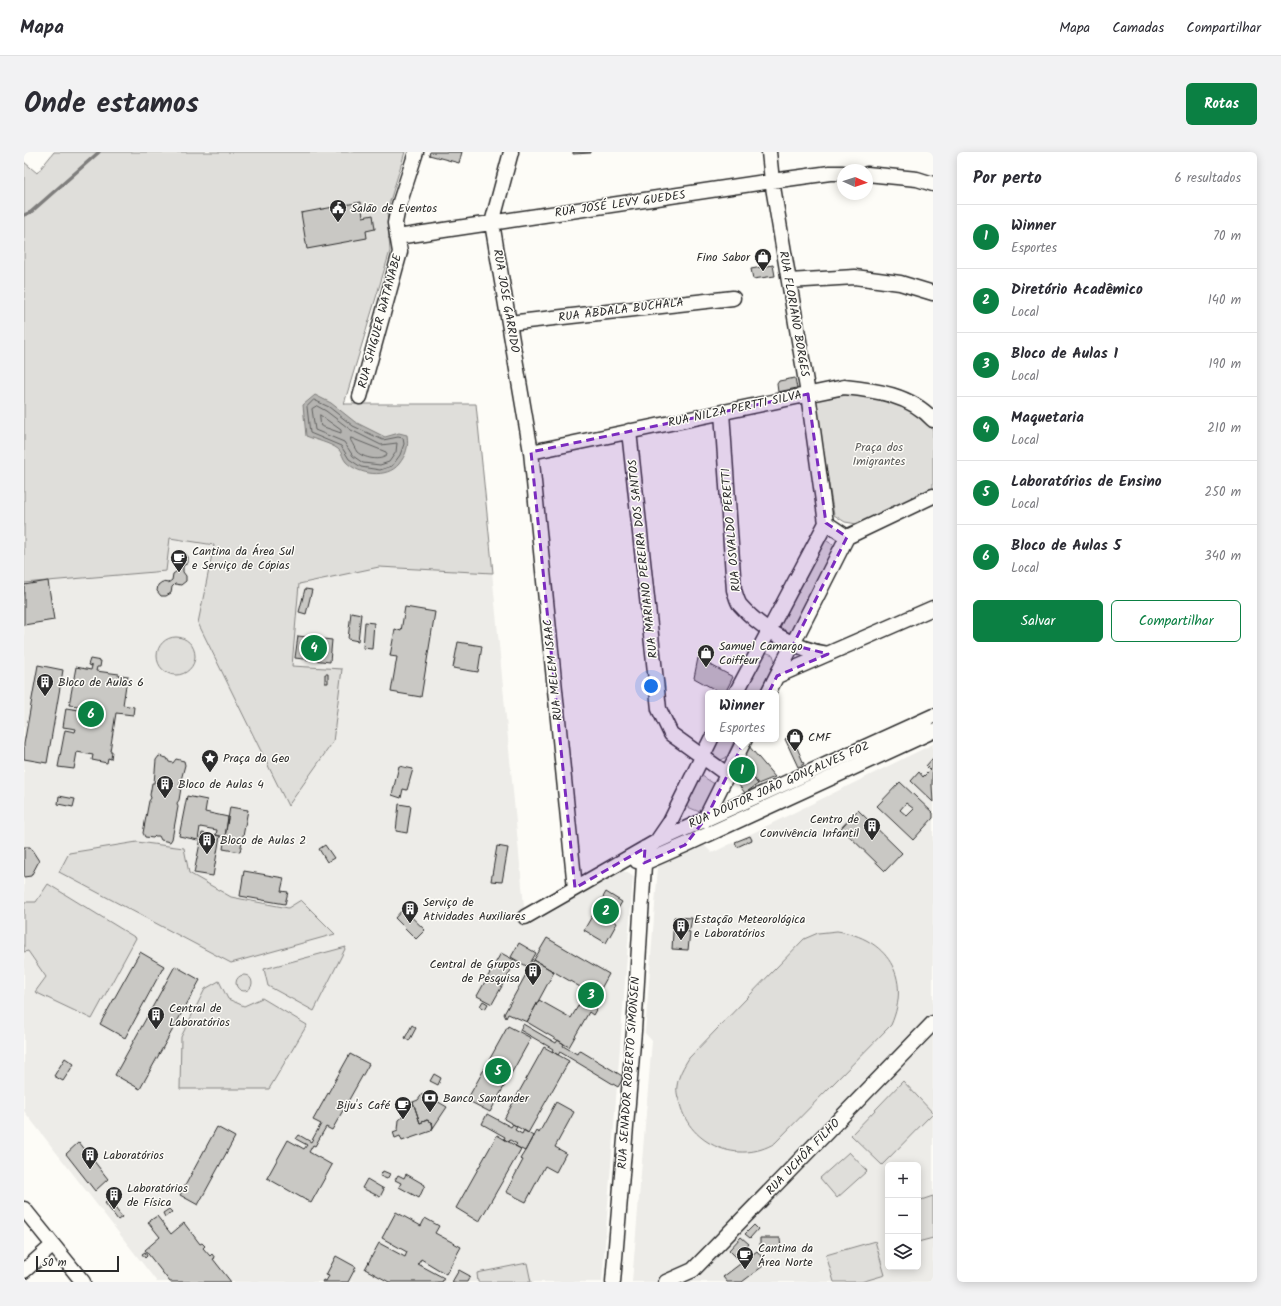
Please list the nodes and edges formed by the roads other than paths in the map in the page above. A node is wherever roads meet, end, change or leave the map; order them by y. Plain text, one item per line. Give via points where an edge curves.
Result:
1 (416, 152) edge
2 (511, 152) edge
3 (769, 152) edge
4 (837, 173) edge
5 (873, 175) edge
6 (772, 181) junction
7 (933, 184) edge
8 (492, 223) junction
9 (397, 237) junction
10 (789, 281) junction
11 (933, 293) edge
12 (733, 298) dead end
13 (509, 323) junction
14 (808, 394) junction
15 (360, 397) dead end
16 (722, 412) junction
17 (933, 420) edge
18 (629, 431) junction
19 (531, 452) junction
20 (933, 496) edge
21 (826, 523) junction
22 (847, 536) junction
23 (933, 608) edge
24 (770, 630) junction
25 (794, 644) junction
26 (828, 654) junction
27 (777, 676) junction
28 (738, 690) edge
29 (770, 690) edge
30 (933, 716) edge
31 (933, 732) edge
32 (710, 742) edge
33 (744, 742) edge
34 (702, 757) junction
35 (728, 774) junction
36 (706, 818) junction
37 (651, 845) junction
38 (685, 845) junction
39 (627, 859) junction
40 (644, 863) junction
41 (575, 888) junction
42 (526, 917) dead end
43 (933, 1023) edge
44 (24, 1209) edge
45 (53, 1245) junction
46 (24, 1271) edge
47 (83, 1282) edge
48 (613, 1282) edge
49 (666, 1282) edge

1 - 9 street, RUA SHIGUER WATANABE via 398,208 395,223
2 - 8 street, RUA JOSÉ GARRIDO
3 - 6 street, RUA FLORIANO BORGES
4 - 6 street, RUA JOSÉ LEVY GUEDES
5 - 7 street via 917,179
6 - 8 street, RUA JOSÉ LEVY GUEDES
6 - 10 street, RUA FLORIANO BORGES
8 - 9 street, RUA JOSÉ LEVY GUEDES
8 - 13 street, RUA JOSÉ GARRIDO
9 - 15 street, RUA SHIGUER WATANABE via 400,252
10 - 11 street via 855,277 900,282
10 - 14 street, RUA FLORIANO BORGES
12 - 13 street, RUA ABDALA BUCHALA
13 - 19 street, RUA JOSÉ GARRIDO
14 - 16 street, RUA NILZA PERTTI SILVA
14 - 17 street, RUA NILZA PERTTI SILVA via 844,387 872,390 893,395 927,413
14 - 21 street, RUA FLORIANO BORGES
16 - 18 street, RUA NILZA PERTTI SILVA
16 - 24 street, RUA OSVALDO PERETTI via 734,590 739,604
18 - 19 street, RUA NILZA PERTTI SILVA
18 - 34 street, RUA MARIANO PEREIRA DOS SANTOS via 659,709 671,734
19 - 41 street, RUA MELEM ISAAC
20 - 22 street
21 - 22 street
21 - 24 street
22 - 25 street
23 - 26 street
24 - 25 street, RUA OSVALDO PERETTI
24 - 28 street
25 - 26 street, RUA OSVALDO PERETTI via 814,652
25 - 27 street
26 - 27 street
27 - 29 street
30 - 36 street, RUA DOUTOR JOÃO GONÇALVES FOZ
31 - 38 street, RUA DOUTOR JOÃO GONÇALVES FOZ
32 - 34 street
33 - 35 street
34 - 35 street, RUA MARIANO PEREIRA DOS SANTOS
34 - 37 street via 670,822
35 - 36 street
36 - 37 street, RUA DOUTOR JOÃO GONÇALVES FOZ
36 - 38 street
37 - 39 street, RUA DOUTOR JOÃO GONÇALVES FOZ
37 - 40 street, RUA SENADOR ROBERTO SIMONSEN
38 - 40 street, RUA DOUTOR JOÃO GONÇALVES FOZ
39 - 40 street
39 - 41 street, RUA DOUTOR JOÃO GONÇALVES FOZ
40 - 48 street, RUA SENADOR ROBERTO SIMONSEN via 634,1031
41 - 42 street, RUA DOUTOR JOÃO GONÇALVES FOZ
43 - 49 street, RUA UCHÔA FILHO via 693,1270
44 - 45 street
45 - 46 street
45 - 47 street

